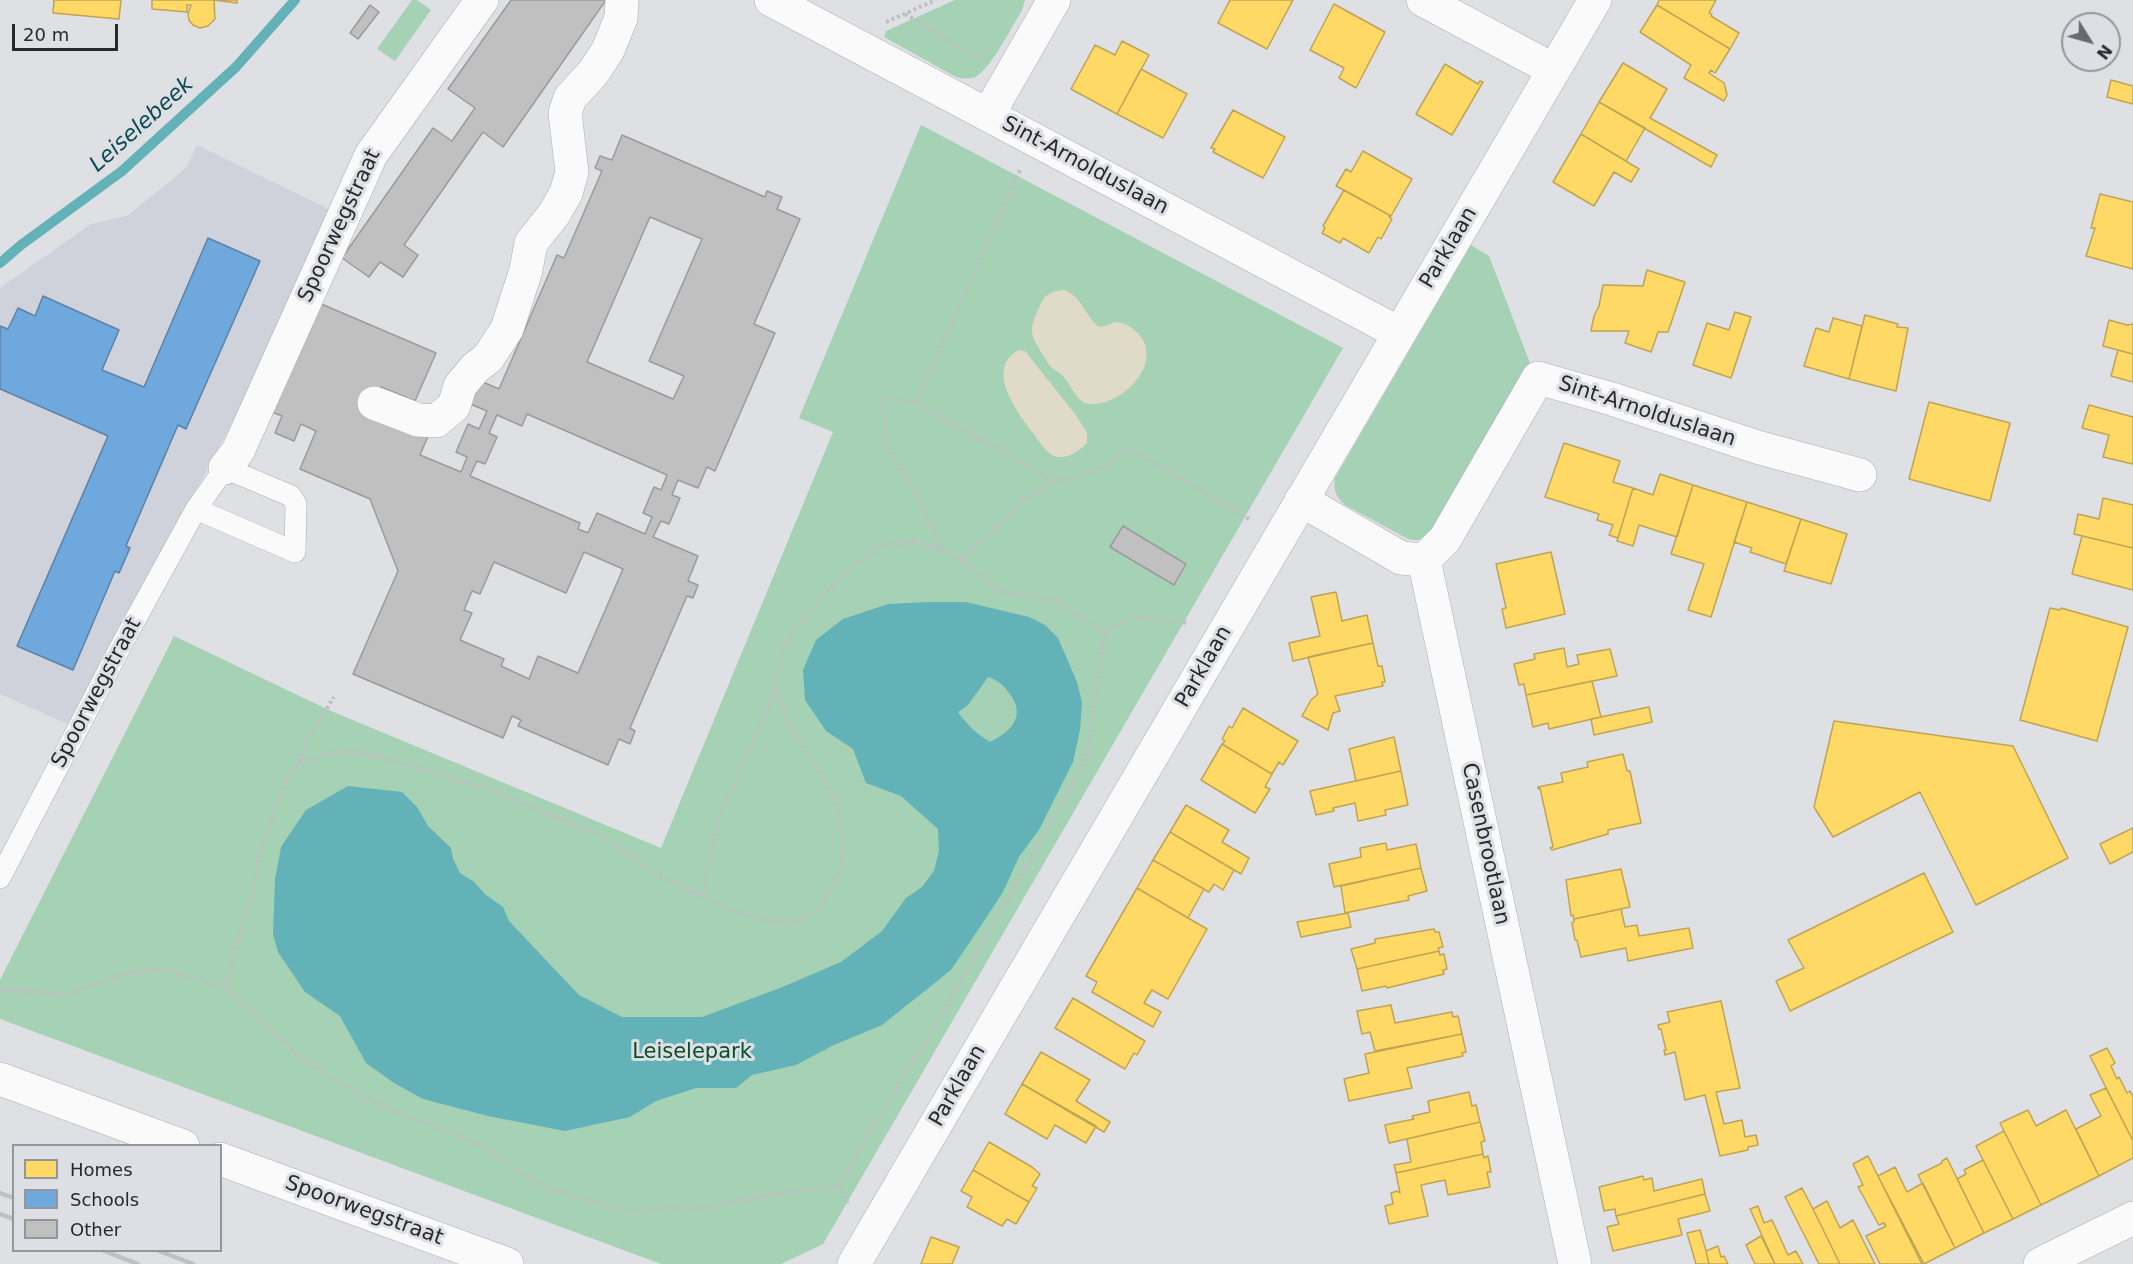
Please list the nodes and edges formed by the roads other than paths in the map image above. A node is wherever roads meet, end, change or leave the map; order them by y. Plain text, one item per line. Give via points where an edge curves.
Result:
1 (482, 0) edge
2 (622, 0) edge
3 (771, 0) edge
4 (1054, 0) edge
5 (1423, 0) edge
6 (1595, 0) edge
7 (1554, 70) junction
8 (988, 115) junction
9 (1399, 333) junction
10 (374, 403) dead end
11 (225, 468) junction
12 (1860, 475) dead end
13 (1301, 500) junction
14 (196, 509) junction
15 (1424, 560) junction
16 (0, 878) edge
17 (0, 1079) edge
18 (178, 1144) edge
19 (222, 1160) edge
20 (2133, 1218) edge
21 (507, 1264) edge
22 (854, 1264) edge
23 (1575, 1264) edge
24 (2040, 1264) edge

1 - 11 street, Spoorwegstraat via 371,155 238,451
2 - 10 street via 621,18 608,50 570,98 565,113 572,172 566,193 531,243 513,313 498,344 460,386 454,406 436,421 418,420
3 - 8 street, Sint-Arnolduslaan
4 - 8 street
5 - 7 street
6 - 7 street, Parklaan
7 - 9 street, Parklaan
8 - 9 street, Sint-Arnolduslaan
9 - 13 street, Parklaan
11 - 14 lane, Spoorwegstraat
11 - 14 lane via 291,496 297,504 295,552
12 - 15 street, Sint-Arnolduslaan via 1538,378 1445,539
13 - 15 street via 1401,558
13 - 22 street, Parklaan
14 - 16 lane, Spoorwegstraat
15 - 23 street, Casenbrootlaan
17 - 18 street
19 - 21 street, Spoorwegstraat
20 - 24 street

